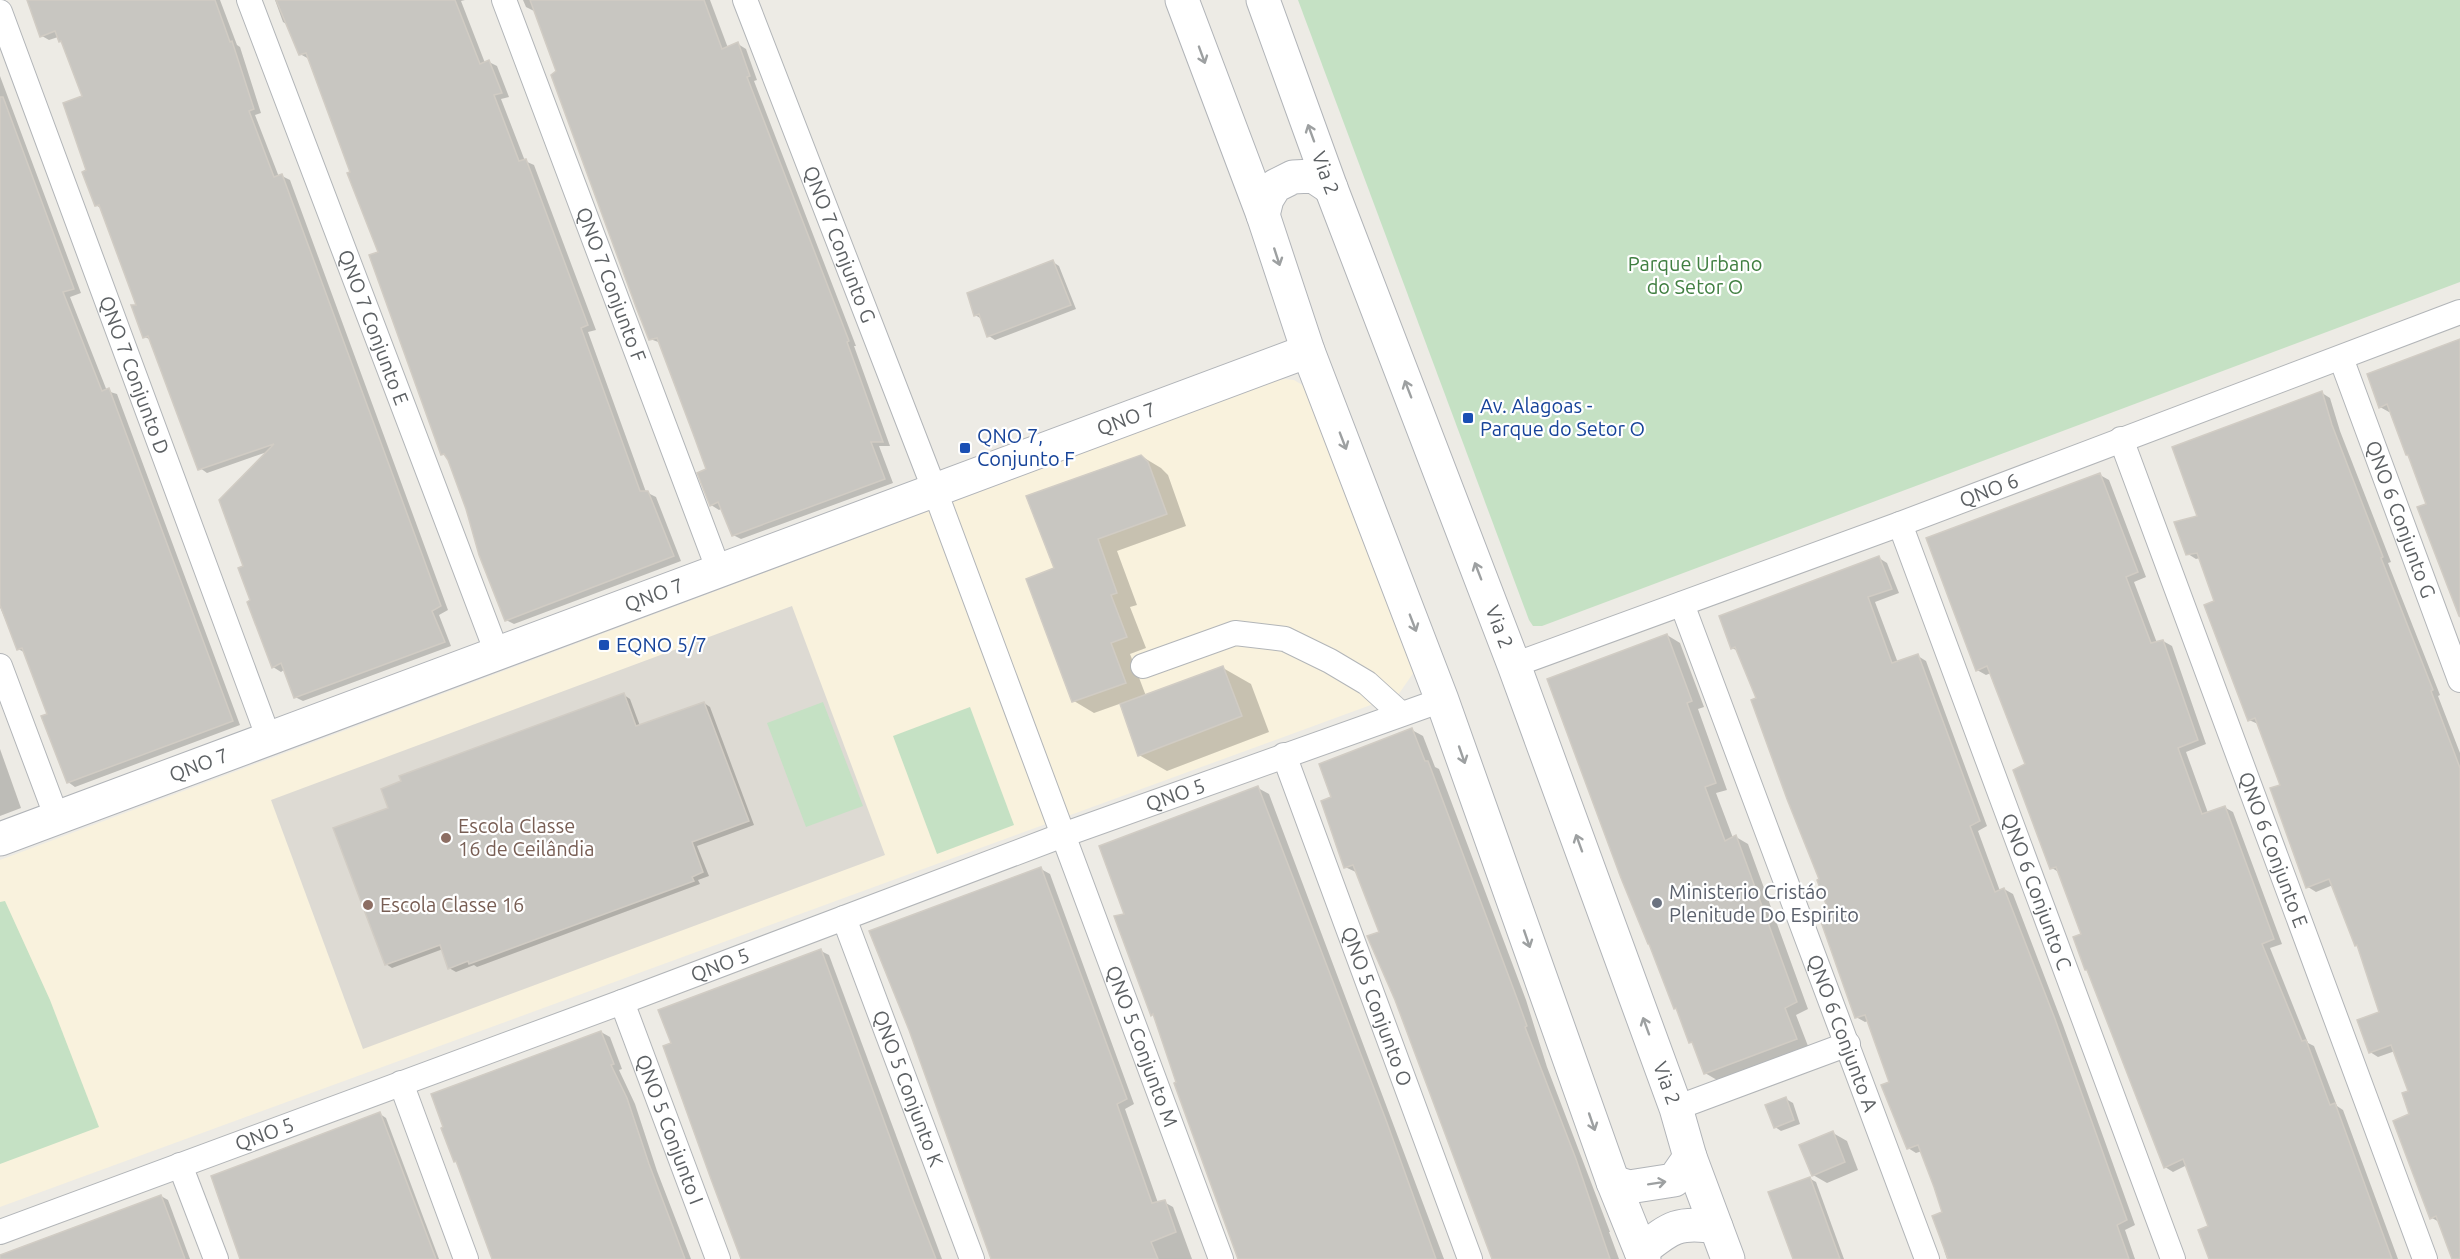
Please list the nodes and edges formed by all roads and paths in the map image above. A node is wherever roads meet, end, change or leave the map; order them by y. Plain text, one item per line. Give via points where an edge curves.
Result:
1 (249, 0) edge
2 (504, 0) edge
3 (746, 0) edge
4 (1182, 0) edge
5 (1263, 0) edge
6 (0, 12) edge
7 (1331, 188) junction
8 (1263, 214) junction
9 (2460, 312) edge
10 (1308, 351) junction
11 (2341, 358) junction
12 (2121, 439) junction
13 (935, 490) junction
14 (1900, 524) junction
15 (719, 571) junction
16 (1682, 604) junction
17 (497, 653) junction
18 (1514, 665) junction
19 (0, 666) edge
20 (1143, 666) dead end
21 (2460, 680) edge
22 (1442, 700) junction
23 (1400, 713) junction
24 (269, 739) junction
25 (1284, 755) junction
26 (57, 818) junction
27 (1063, 835) junction
28 (0, 839) edge
29 (844, 918) junction
30 (622, 1002) junction
31 (1848, 1044) junction
32 (401, 1083) junction
33 (1676, 1108) junction
34 (1690, 1157) junction
35 (180, 1164) junction
36 (1613, 1182) junction
37 (1716, 1227) junction
38 (0, 1232) edge
39 (1643, 1255) edge
40 (216, 1259) edge
41 (466, 1259) edge
42 (718, 1259) edge
43 (972, 1259) edge
44 (1221, 1259) edge
45 (1470, 1259) edge
46 (1728, 1259) edge
47 (1927, 1259) edge
48 (2173, 1259) edge
49 (2425, 1259) edge

1 - 17 street, QNO 7 Conjunto E
2 - 15 street, QNO 7 Conjunto F
3 - 13 street, QNO 7 Conjunto G
4 -> 8 main road
7 -> 5 main road, Via 2
6 - 24 street, QNO 7 Conjunto D
7 - 8 main road via 1313,176 1293,177 1275,186
18 -> 7 main road, Via 2
8 -> 10 main road
9 - 11 street, QNO 6
10 - 13 main road, QNO 7
10 -> 22 main road
11 - 12 street, QNO 6
11 - 21 street, QNO 6 Conjunto G
12 - 14 street, QNO 6
12 - 49 street, QNO 6 Conjunto E
13 - 15 main road, QNO 7
13 - 27 street
14 - 16 street, QNO 6
14 - 48 street, QNO 6 Conjunto C
15 - 17 main road, QNO 7
16 - 18 street, QNO 6
16 - 31 street, QNO 6 Conjunto A
17 - 24 main road, QNO 7
33 -> 18 main road, Via 2
19 - 26 street
20 - 23 street via 1235,633 1285,639 1367,683
22 - 23 street, QNO 5
22 -> 36 main road
23 - 25 street, QNO 5
24 - 26 main road, QNO 7
25 - 27 street, QNO 5
25 - 45 street, QNO 5 Conjunto O
26 - 28 main road, QNO 7
27 - 29 street, QNO 5
27 - 44 street, QNO 5 Conjunto M
29 - 30 street, QNO 5
29 - 43 street, QNO 5 Conjunto K
30 - 32 street, QNO 5
30 - 42 street, QNO 5 Conjunto I
31 - 33 street
31 - 47 street, QNO 6 Conjunto A
32 - 35 street, QNO 5
32 - 41 street
33 - 34 main road, Via 2
36 -> 34 main road via 1629,1187 1674,1180
34 - 37 main road, Via 2
35 - 38 street, QNO 5
35 - 40 street
36 - 39 main road
37 - 39 main road via 1696,1224 1671,1228
37 - 46 main road, Via 2

